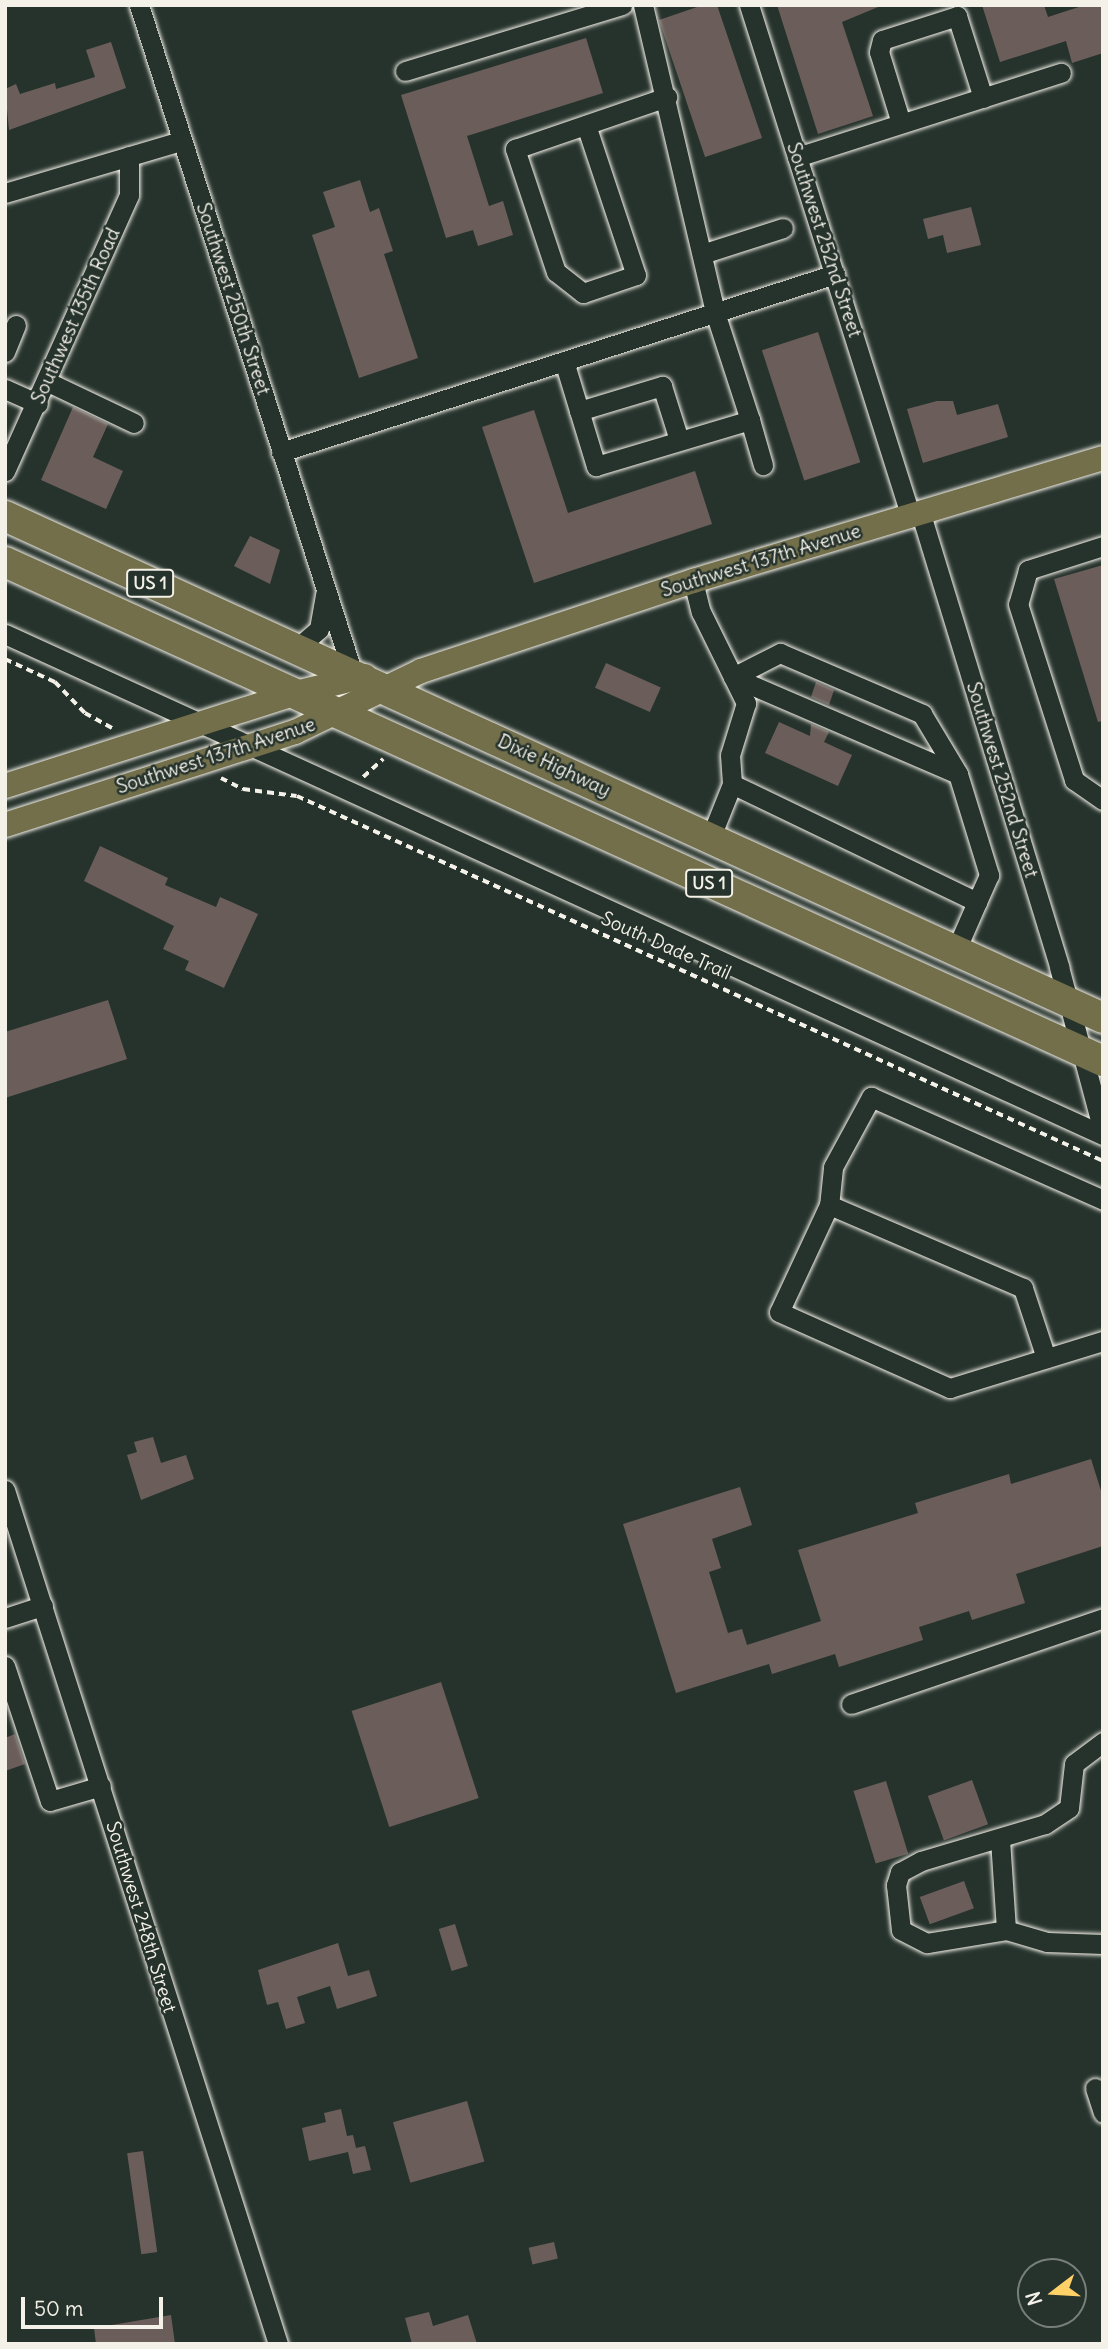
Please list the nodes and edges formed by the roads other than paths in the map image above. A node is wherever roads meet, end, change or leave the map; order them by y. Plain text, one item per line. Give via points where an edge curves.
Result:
1 (139, 5) edge
2 (622, 5) edge
3 (643, 5) edge
4 (749, 5) edge
5 (955, 11) edge
6 (405, 71) dead end
7 (1061, 73) dead end
8 (667, 97) junction
9 (983, 98) junction
10 (901, 123) junction
11 (586, 125) junction
12 (180, 141) junction
13 (129, 156) junction
14 (797, 157) junction
15 (5, 193) edge
16 (783, 228) dead end
17 (702, 254) junction
18 (835, 274) junction
19 (715, 312) junction
20 (16, 325) dead end
21 (5, 352) edge
22 (564, 361) junction
23 (48, 382) junction
24 (5, 388) edge
25 (38, 404) junction
26 (579, 411) junction
27 (750, 419) junction
28 (134, 423) dead end
29 (679, 440) junction
30 (281, 452) junction
31 (1103, 458) edge
32 (763, 465) dead end
33 (5, 471) edge
34 (915, 512) junction
35 (5, 516) edge
36 (1103, 546) edge
37 (5, 562) edge
38 (693, 581) junction
39 (325, 594) junction
40 (5, 634) edge
41 (296, 649) junction
42 (421, 671) junction
43 (354, 677) junction
44 (733, 677) junction
45 (386, 690) junction
46 (296, 693) junction
47 (339, 713) junction
48 (202, 723) junction
49 (251, 746) junction
50 (467, 772) junction
51 (958, 774) junction
52 (732, 784) junction
53 (5, 786) edge
54 (1103, 800) edge
55 (5, 825) edge
56 (710, 839) junction
57 (977, 902) junction
58 (956, 950) junction
59 (1069, 1002) junction
60 (1103, 1018) edge
61 (1091, 1056) edge
62 (1103, 1133) edge
63 (1103, 1200) edge
64 (829, 1206) junction
65 (1103, 1341) edge
66 (1046, 1358) junction
67 (5, 1490) edge
68 (43, 1606) junction
69 (5, 1618) edge
70 (1103, 1618) edge
71 (5, 1665) edge
72 (851, 1704) dead end
73 (1103, 1742) edge
74 (101, 1786) junction
75 (1000, 1839) junction
76 (1006, 1930) junction
77 (1103, 1944) edge
78 (1095, 2088) dead end
79 (1103, 2113) edge
80 (278, 2344) edge

1 - 12 street, Southwest 250th Street
2 - 6 street
3 - 8 street
4 - 14 street, Southwest 252nd Street
5 - 9 street
5 - 10 street via 882,40 879,51
7 - 9 street
8 - 11 street
8 - 17 street
9 - 10 street
10 - 14 street
11 - 11 street via 515,149 556,272 583,293 636,275
12 - 13 street
12 - 30 street, Southwest 250th Street
13 - 15 street
13 - 23 street, Southwest 135th Road via 129,195
14 - 18 street, Southwest 252nd Street
16 - 17 street
17 - 19 street
18 - 19 street
18 - 34 street, Southwest 252nd Street
19 - 22 street
19 - 27 street
20 - 21 street
22 - 26 street
22 - 30 street
23 - 25 street, Southwest 135th Road
23 - 28 street
24 - 25 street
25 - 33 street, Southwest 135th Road
26 - 29 street via 662,386
26 - 29 street via 596,466
27 - 29 street
27 - 32 street
30 - 39 street, Southwest 250th Street
31 - 34 main road, Southwest 137th Avenue
34 - 38 main road, Southwest 137th Avenue
34 - 59 street, Southwest 252nd Street
35 - 41 highway, Dixie Highway / US 1
36 - 54 street via 1028,570 1018,604 1074,780
37 - 46 highway, US 1
38 - 42 main road, Southwest 137th Avenue
38 - 44 street via 702,612
39 - 41 street, Southwest 250th Street via 319,629
39 - 43 street, Southwest 250th Street via 335,609
40 - 48 street
41 - 43 highway, Dixie Highway / US 1
42 - 43 main road, Southwest 137th Avenue
42 - 45 main road, Southwest 137th Avenue
43 - 45 highway, Dixie Highway / US 1
43 - 46 main road, Southwest 137th Avenue
44 - 51 street
44 - 51 street via 780,653 839,678 922,714
44 - 52 street via 746,703 730,755
45 - 47 main road, Southwest 137th Avenue
45 - 56 highway, Dixie Highway / US 1
46 - 47 highway, US 1
46 - 48 main road, Southwest 137th Avenue
47 - 49 main road, Southwest 137th Avenue
47 - 50 highway, US 1
48 - 49 street
48 - 53 main road, Southwest 137th Avenue
49 - 55 main road, Southwest 137th Avenue
49 - 62 street
50 - 56 highway via 533,779 668,843 684,846
50 - 61 highway, US 1
51 - 57 street via 989,875
52 - 56 street
52 - 57 street
56 - 58 highway, Dixie Highway / US 1
57 - 58 street
58 - 59 highway, Dixie Highway / US 1
59 - 60 highway, Dixie Highway / US 1
59 - 61 street, Southwest 252nd Street
61 - 62 street, Southwest 252nd Street
63 - 64 street via 871,1097 833,1167
64 - 66 street via 1023,1288
64 - 66 street via 779,1312 950,1388
65 - 66 street
67 - 68 street, Southwest 248th Street
68 - 69 street
68 - 74 street, Southwest 248th Street
70 - 72 street
71 - 74 street via 50,1801
73 - 75 street via 1074,1764 1069,1808 1045,1824
74 - 80 street, Southwest 248th Street
75 - 76 street
75 - 76 street via 921,1861 900,1872 897,1906 901,1930 928,1943
76 - 77 street via 1047,1942
78 - 79 street

